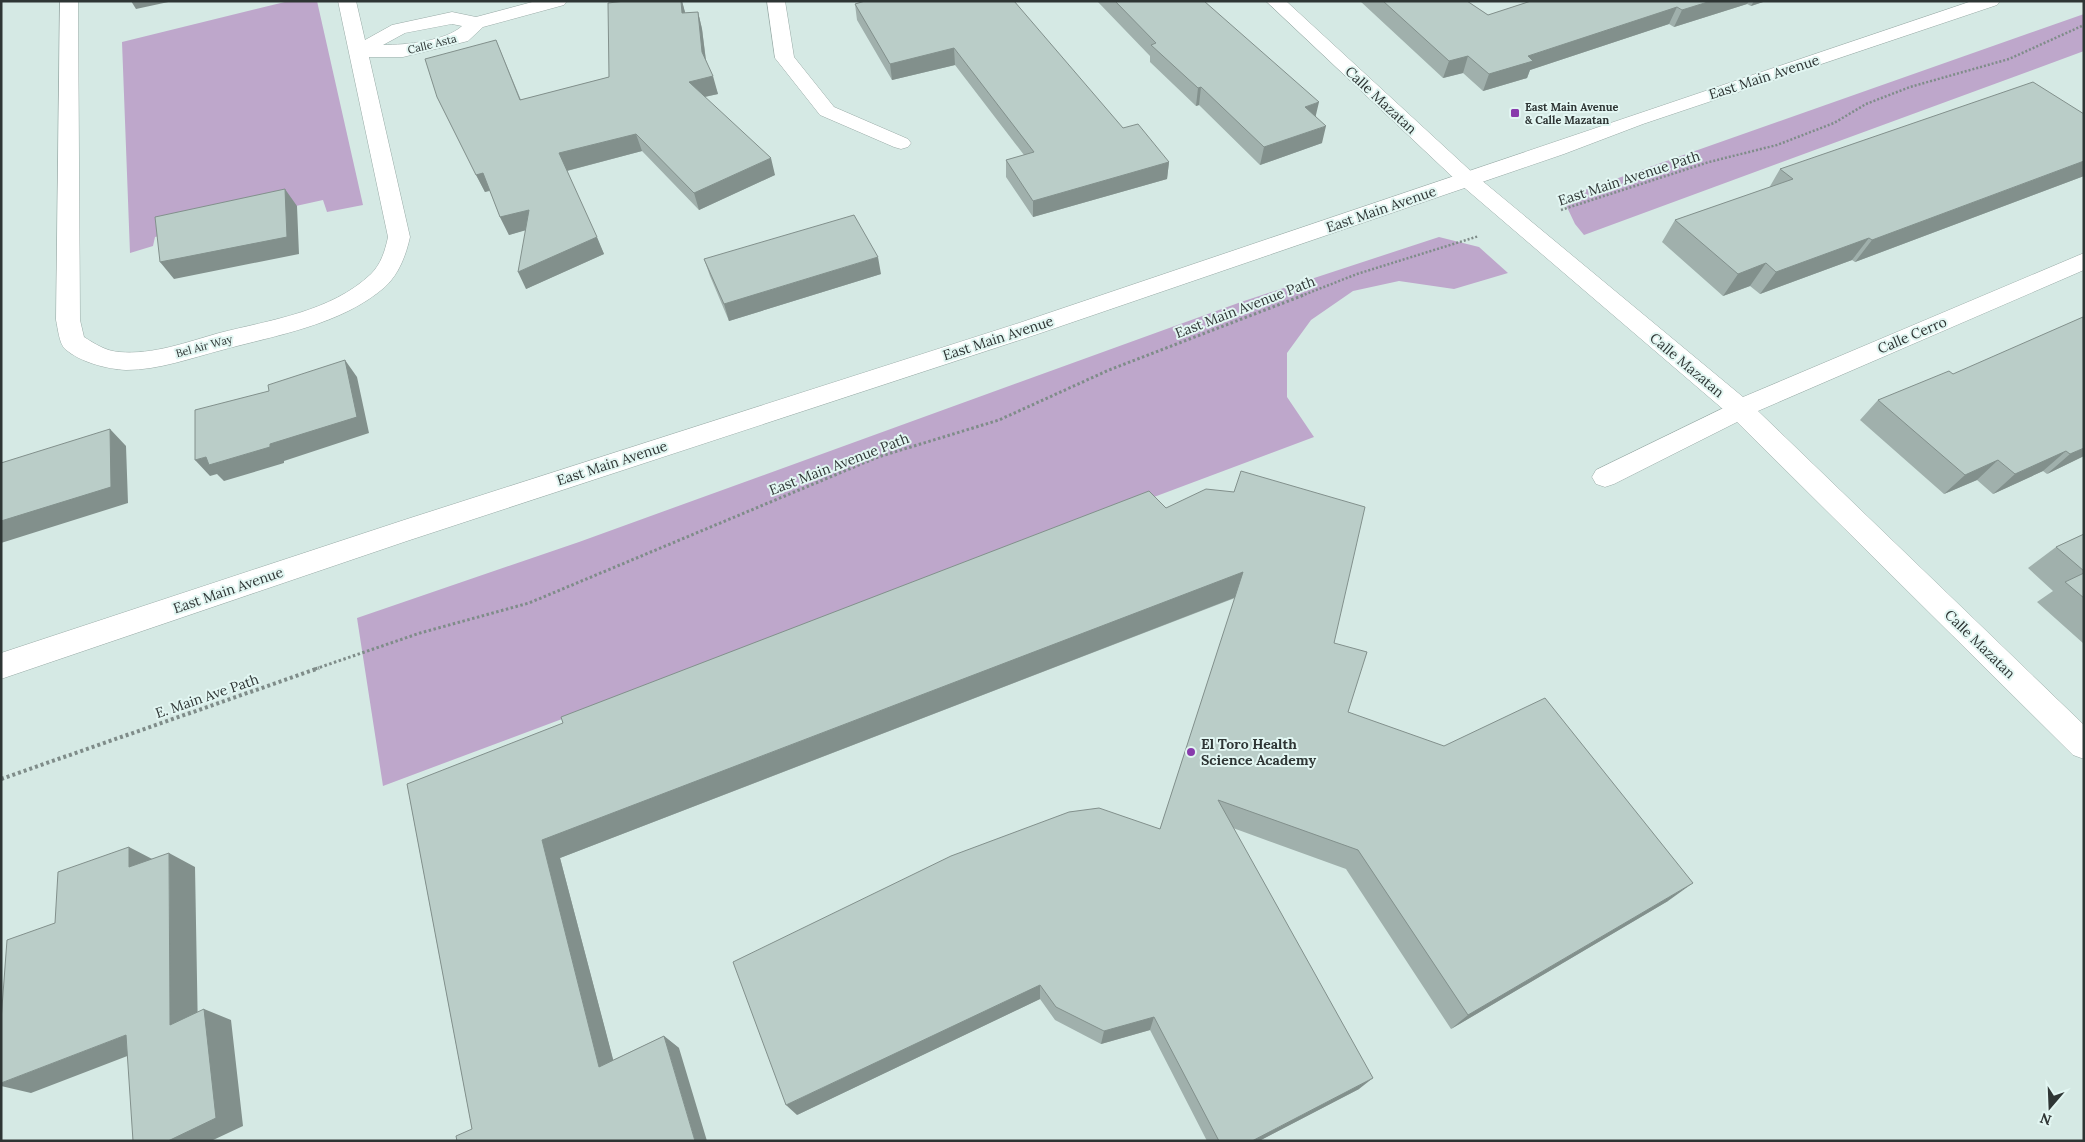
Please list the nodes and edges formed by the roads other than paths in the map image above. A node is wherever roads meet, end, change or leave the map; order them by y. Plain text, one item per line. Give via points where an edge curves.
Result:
1 (69, 1) edge
2 (347, 1) edge
3 (558, 1) edge
4 (776, 1) edge
5 (1275, 1) edge
6 (1991, 1) edge
7 (358, 51) junction
8 (901, 143) dead end
9 (1467, 180) junction
10 (2084, 261) edge
11 (1740, 409) junction
12 (1605, 477) dead end
13 (1, 666) edge
14 (2084, 745) edge

1 - 7 street, Bel Air Way via 68,320 73,342 99,358 127,361 166,356 318,315 349,301 377,282 395,257 399,237
2 - 7 street, Bel Air Way
3 - 7 street, Calle Asta via 476,23 461,37 403,51
4 - 8 street via 786,58 827,110
5 - 9 street, Calle Mazatan
6 - 9 street, East Main Avenue
9 - 11 street, Calle Mazatan
9 - 13 street, East Main Avenue via 1027,329
10 - 11 street, Calle Cerro
11 - 12 street, Calle Cerro
11 - 14 street, Calle Mazatan

